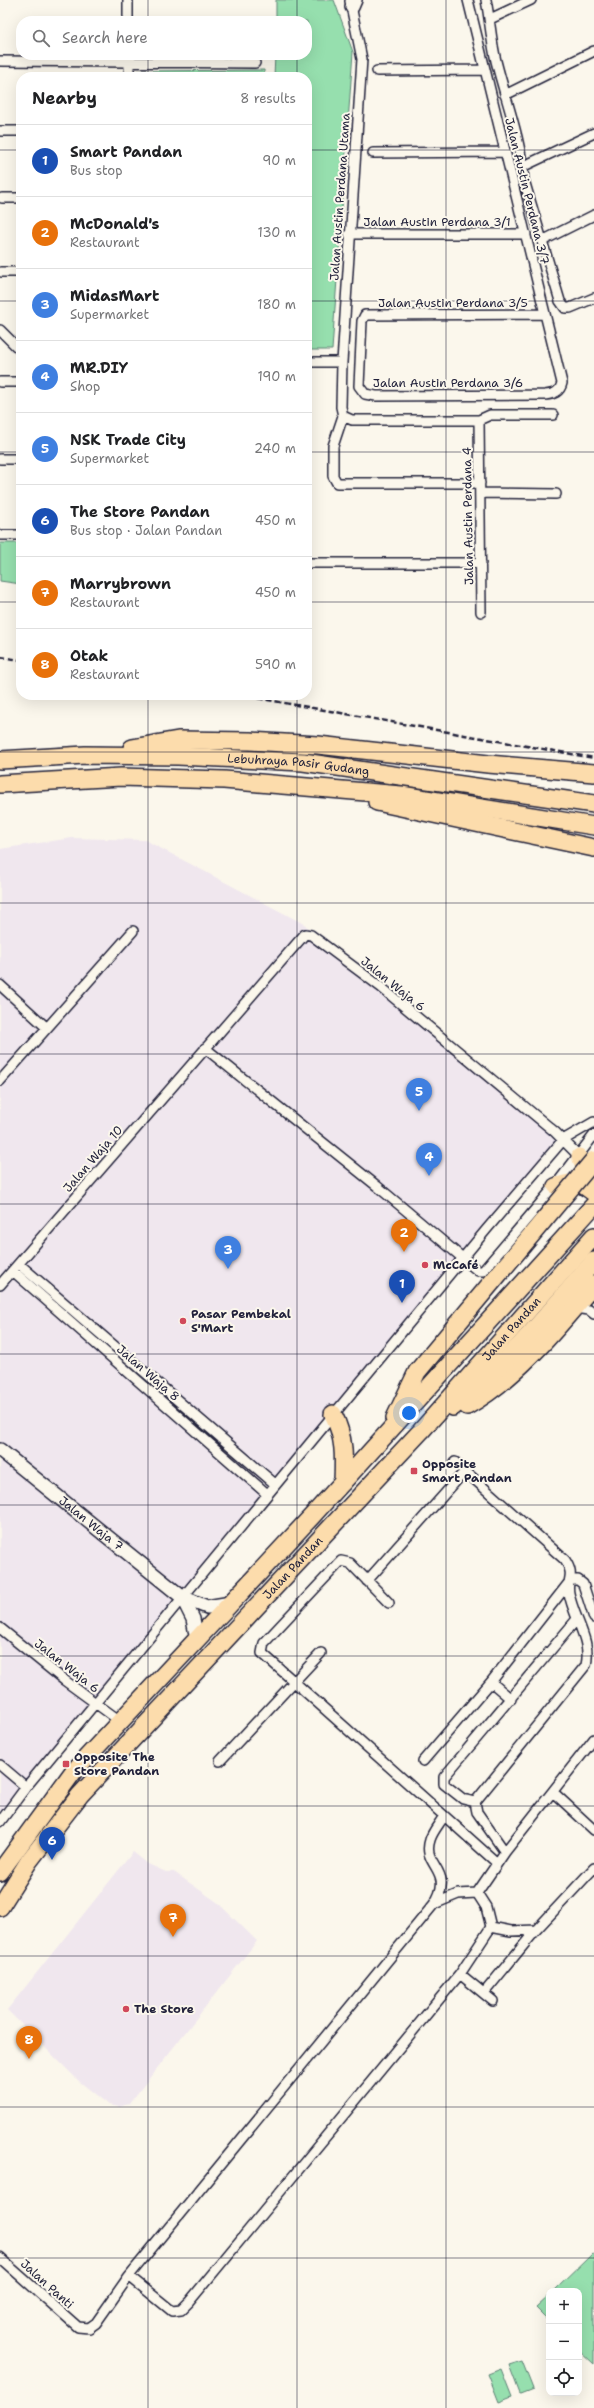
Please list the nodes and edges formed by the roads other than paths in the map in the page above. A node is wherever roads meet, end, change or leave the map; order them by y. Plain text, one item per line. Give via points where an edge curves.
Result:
1 (128, 0) edge
2 (468, 0) edge
3 (486, 0) edge
4 (531, 0) edge
5 (352, 2) edge
6 (128, 16) edge
7 (490, 19) junction
8 (594, 51) edge
9 (43, 60) edge
10 (129, 60) edge
11 (179, 60) edge
12 (0, 61) edge
13 (255, 63) dead end
14 (484, 70) junction
15 (377, 71) dead end
16 (129, 72) edge
17 (505, 95) junction
18 (0, 131) edge
19 (16, 131) edge
20 (594, 133) edge
21 (505, 152) junction
22 (373, 153) dead end
23 (524, 166) junction
24 (2, 198) dead end
25 (16, 198) edge
26 (594, 215) edge
27 (349, 234) junction
28 (526, 234) junction
29 (542, 241) junction
30 (1, 272) dead end
31 (16, 272) edge
32 (594, 298) edge
33 (545, 314) junction
34 (363, 317) joint
35 (0, 330) edge
36 (16, 346) edge
37 (312, 362) edge
38 (342, 362) junction
39 (0, 382) edge
40 (16, 382) edge
41 (561, 388) joint
42 (553, 415) dead end
43 (344, 416) junction
44 (479, 420) junction
45 (0, 459) edge
46 (16, 459) edge
47 (480, 483) junction
48 (480, 493) junction
49 (556, 494) dead end
50 (0, 535) edge
51 (16, 535) edge
52 (481, 562) junction
53 (312, 563) edge
54 (481, 612) dead end
55 (85, 755) junction
56 (0, 760) edge
57 (594, 773) edge
58 (0, 784) edge
59 (302, 787) junction
60 (594, 804) edge
61 (594, 826) edge
62 (594, 848) edge
63 (133, 931) dead end
64 (0, 985) edge
65 (47, 1028) junction
66 (205, 1048) junction
67 (0, 1081) edge
68 (594, 1122) edge
69 (579, 1131) junction
70 (594, 1135) edge
71 (563, 1140) junction
72 (587, 1154) edge
73 (594, 1181) edge
74 (555, 1186) junction
75 (594, 1194) edge
76 (594, 1205) edge
77 (594, 1236) edge
78 (588, 1255) edge
79 (463, 1259) junction
80 (16, 1267) junction
81 (594, 1284) edge
82 (0, 1285) edge
83 (594, 1292) edge
84 (577, 1305) junction
85 (594, 1314) edge
86 (333, 1414) junction
87 (421, 1431) junction
88 (386, 1436) junction
89 (0, 1450) edge
90 (455, 1462) dead end
91 (465, 1471) junction
92 (343, 1482) junction
93 (274, 1484) junction
94 (267, 1494) junction
95 (571, 1580) junction
96 (367, 1581) junction
97 (182, 1597) junction
98 (231, 1603) junction
99 (389, 1603) dead end
100 (594, 1618) edge
101 (577, 1619) junction
102 (0, 1628) edge
103 (197, 1640) junction
104 (591, 1651) edge
105 (322, 1653) dead end
106 (295, 1682) junction
107 (491, 1682) junction
108 (511, 1699) junction
109 (96, 1704) junction
110 (120, 1721) junction
111 (593, 1742) edge
112 (220, 1760) dead end
113 (423, 1761) dead end
114 (0, 1765) edge
115 (26, 1787) junction
116 (554, 1793) junction
117 (475, 1802) junction
118 (444, 1816) junction
119 (0, 1822) edge
120 (594, 1830) edge
121 (505, 1852) junction
122 (497, 1862) junction
123 (594, 1868) edge
124 (0, 1872) edge
125 (477, 1893) junction
126 (434, 1904) junction
127 (0, 1907) edge
128 (491, 1927) junction
129 (536, 1930) junction
130 (460, 1974) junction
131 (484, 1993) junction
132 (493, 2001) dead end
133 (0, 2258) edge
134 (129, 2276) junction

1 - 6 street
2 - 14 street, Jalan Austin Perdana 3/7
3 - 7 street
4 - 7 street
5 - 27 street, Jalan Austin Perdana Utama via 362,59
7 - 17 street via 490,38
8 - 17 street
9 - 12 street
10 - 16 street
11 - 13 street
14 - 15 street
14 - 21 street, Jalan Austin Perdana 3/7
17 - 23 street
18 - 19 street
20 - 23 street
21 - 22 street
21 - 28 street, Jalan Austin Perdana 3/7
23 - 29 street via 524,180
24 - 25 street
26 - 29 street
27 - 28 street, Jalan Austin Perdana 3/1
27 - 38 street, Jalan Austin Perdana Utama
28 - 33 street, Jalan Austin Perdana 3/7
29 - 32 street via 562,305 565,308 576,307
30 - 31 street
33 - 34 street, Jalan Austin Perdana 3/5
33 - 41 street, Jalan Austin Perdana 3/7 via 562,376
34 - 41 street, Jalan Austin Perdana 3/6 via 359,386 366,394 545,395 554,394
35 - 36 street
37 - 38 street
38 - 43 street via 341,407
39 - 40 street
42 - 44 street via 490,415
43 - 44 street via 352,420
43 - 47 street via 333,446 333,480 340,483
44 - 47 street, Jalan Austin Perdana 4
45 - 46 street
47 - 48 street, Jalan Austin Perdana 4
48 - 49 street
48 - 52 street, Jalan Austin Perdana 4
50 - 51 street
52 - 53 street
52 - 54 street, Jalan Austin Perdana 4
55 - 56 highway, Lebuhraya Pasir Gudang
55 - 57 highway via 178,740 250,741 318,745
55 - 60 highway, Lebuhraya Pasir Gudang via 303,762
58 - 59 highway, Lebuhraya Pasir Gudang via 121,777 224,780
59 - 61 highway, Lebuhraya Pasir Gudang via 401,795
59 - 62 highway
63 - 65 street
64 - 65 street
65 - 67 street
66 - 71 street, Jalan Waja 6 via 304,934 311,935 382,988
66 - 79 street via 366,1177
66 - 80 street, Jalan Waja 10
68 - 69 street
69 - 71 street
69 - 72 street via 586,1134
70 - 72 street
71 - 72 street, Jalan Waja 6
71 - 79 street
72 - 73 main road via 585,1173
72 - 74 street
72 - 88 highway, bridge via 543,1221 417,1372
74 - 75 main road via 569,1180 575,1181
74 - 79 street via 483,1270 478,1270
76 - 88 highway, Jalan Pandan
77 - 78 highway, Jalan Pandan
78 - 87 highway, Jalan Pandan
79 - 86 street
80 - 82 street, Jalan Waja 10
80 - 93 street, Jalan Waja 8
80 - 94 street, Jalan Waja 8
81 - 84 highway
83 - 84 highway
84 - 85 street
84 - 87 highway via 542,1343 487,1395
86 - 92 highway via 341,1429 345,1449
86 - 93 street
87 - 127 highway, Jalan Pandan via 80,1795 29,1861
88 - 92 highway, Jalan Pandan
89 - 97 street, Jalan Waja 7
90 - 91 street
91 - 95 street via 565,1560 571,1569
91 - 96 street
92 - 98 highway, Jalan Pandan
93 - 94 street
94 - 97 street
95 - 100 street via 578,1580 583,1584
95 - 101 street via 568,1591
95 - 107 street
96 - 99 street
96 - 106 street via 350,1563 341,1561 264,1643 262,1653
97 - 98 street, Jalan Waja 7 via 207,1606
97 - 103 street, Jalan Waja 7 via 193,1619
97 - 109 street
98 - 103 highway, Jalan Pandan
101 - 104 street
101 - 108 street
102 - 109 street, Jalan Waja 6
103 - 110 highway, Jalan Pandan
104 - 117 street via 586,1665
105 - 106 street
106 - 112 street
106 - 118 street
107 - 108 street
107 - 113 street
108 - 117 street via 443,1779 444,1784 463,1798
109 - 110 street, Jalan Waja 6
109 - 115 street
110 - 124 highway, Jalan Pandan via 73,1772
111 - 116 street
114 - 115 street
115 - 119 street
116 - 120 street
116 - 121 street
117 - 121 street via 477,1812
118 - 122 street
118 - 126 street via 429,1841 431,1858 443,1883 442,1892
121 - 122 street
122 - 125 street
123 - 129 street
125 - 126 street via 458,1894
125 - 128 street via 486,1907
126 - 134 street
128 - 129 street via 511,1931
128 - 130 street
129 - 131 street
130 - 131 street
130 - 134 street via 181,2310 172,2311
131 - 132 street
133 - 134 street, Jalan Panti via 78,2327 89,2328 96,2323

